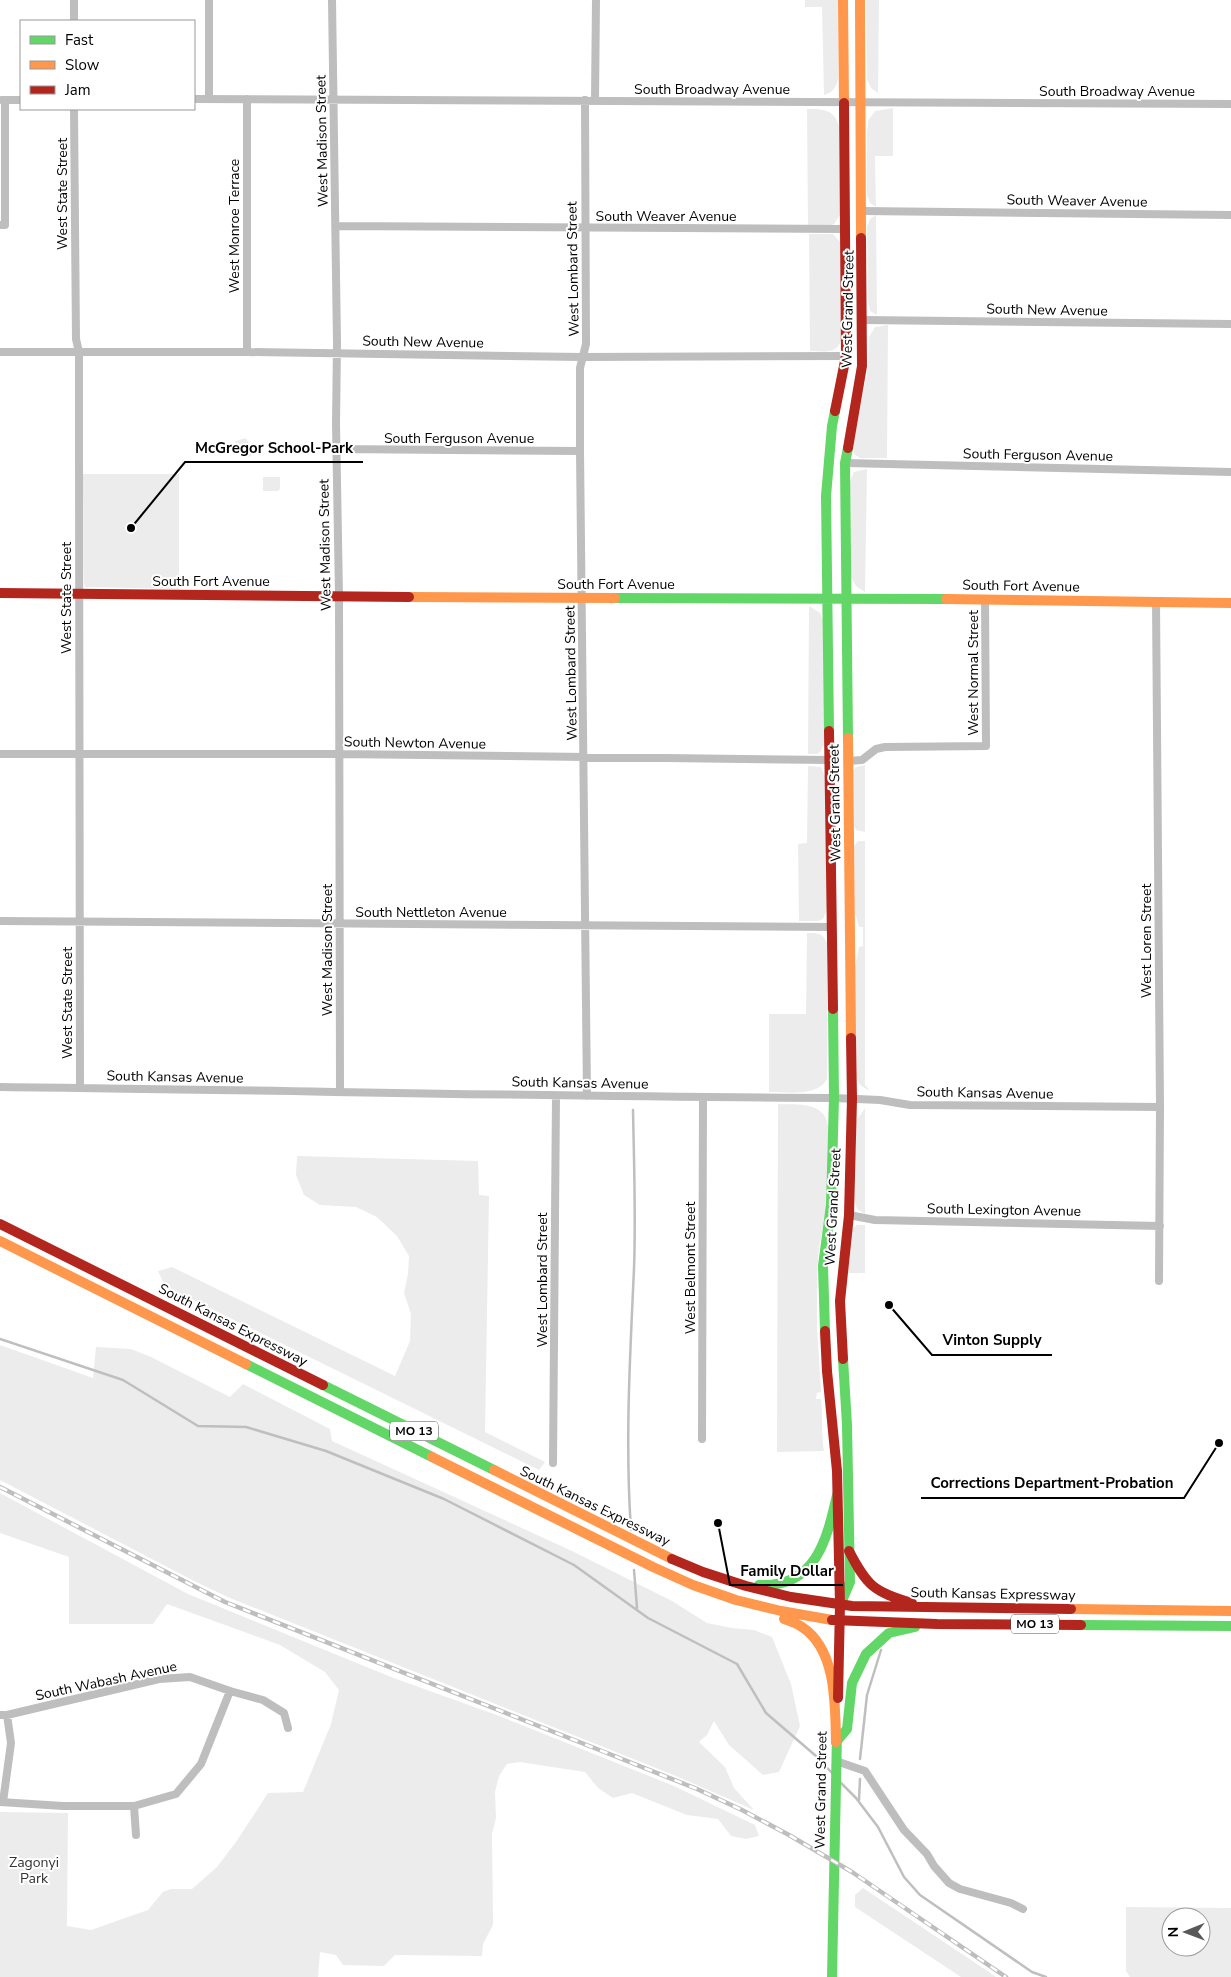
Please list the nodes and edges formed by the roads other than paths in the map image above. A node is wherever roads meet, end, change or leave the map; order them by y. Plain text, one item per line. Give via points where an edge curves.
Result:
1 (74, 0) edge
2 (208, 0) edge
3 (332, 0) edge
4 (596, 0) edge
5 (843, 0) edge
6 (860, 0) edge
7 (74, 20) edge
8 (195, 99) edge
9 (209, 99) junction
10 (247, 99) junction
11 (2, 100) edge
12 (20, 100) edge
13 (333, 100) junction
14 (584, 100) junction
15 (595, 100) junction
16 (844, 102) junction
17 (861, 102) junction
18 (1231, 104) edge
19 (74, 110) edge
20 (862, 211) junction
21 (1231, 214) edge
22 (3, 225) edge
23 (336, 226) junction
24 (584, 228) junction
25 (845, 229) junction
26 (863, 320) junction
27 (1231, 324) edge
28 (0, 352) edge
29 (79, 352) junction
30 (247, 352) junction
31 (336, 354) junction
32 (582, 356) junction
33 (846, 356) junction
34 (337, 449) junction
35 (580, 451) junction
36 (846, 463) junction
37 (1231, 472) edge
38 (0, 593) edge
39 (78, 594) junction
40 (339, 596) junction
41 (582, 598) junction
42 (828, 598) junction
43 (846, 598) junction
44 (985, 599) junction
45 (1156, 602) junction
46 (1231, 603) edge
47 (0, 754) edge
48 (339, 754) junction
49 (80, 755) junction
50 (584, 758) junction
51 (830, 760) junction
52 (848, 761) junction
53 (0, 921) edge
54 (79, 922) junction
55 (339, 924) junction
56 (586, 925) junction
57 (832, 928) junction
58 (0, 1087) edge
59 (80, 1088) junction
60 (340, 1091) junction
61 (556, 1096) junction
62 (587, 1096) junction
63 (704, 1098) junction
64 (834, 1098) junction
65 (852, 1099) junction
66 (1160, 1107) junction
67 (849, 1215) junction
68 (0, 1224) edge
69 (1160, 1226) junction
70 (0, 1241) edge
71 (1159, 1281) dead end
72 (702, 1439) dead end
73 (554, 1463) dead end
74 (837, 1495) junction
75 (849, 1551) junction
76 (732, 1582) junction
77 (736, 1600) junction
78 (840, 1604) junction
79 (931, 1608) junction
80 (1231, 1610) edge
81 (840, 1621) junction
82 (937, 1624) junction
83 (1231, 1626) edge
84 (230, 1691) junction
85 (3, 1715) edge
86 (288, 1728) dead end
87 (836, 1742) junction
88 (836, 1763) junction
89 (2, 1802) edge
90 (134, 1806) junction
91 (136, 1836) dead end
92 (1023, 1909) dead end
93 (832, 1977) edge

1 - 7 street
2 - 9 street
3 - 13 street, West Madison Street
4 - 15 street
5 - 16 main road, West Grand Street
6 - 17 main road, West Grand Street
8 - 9 street, South Broadway Avenue
9 - 10 street, South Broadway Avenue
10 - 13 street, South Broadway Avenue
10 - 30 street, West Monroe Terrace
11 - 12 street
11 - 22 street
13 - 14 street, South Broadway Avenue
13 - 23 street, West Madison Street
14 - 15 street, South Broadway Avenue
14 - 24 street, West Lombard Street
15 - 16 street, South Broadway Avenue
16 - 17 street, South Broadway Avenue
16 - 25 main road, West Grand Street
17 - 18 street, South Broadway Avenue
17 - 20 main road, West Grand Street
19 - 29 street, West State Street via 76,339
20 - 21 street, South Weaver Avenue
20 - 26 main road, West Grand Street
23 - 24 street, South Weaver Avenue
23 - 31 street, West Madison Street
24 - 25 street, South Weaver Avenue
24 - 32 street, West Lombard Street via 586,344
25 - 33 main road, West Grand Street
26 - 27 street, South New Avenue
26 - 36 main road, West Grand Street via 862,366
28 - 29 street, South New Avenue
29 - 30 street, South New Avenue
29 - 39 street, West State Street
30 - 31 street, South New Avenue
31 - 32 street, South New Avenue
31 - 34 street, West Madison Street
32 - 33 street, South New Avenue
32 - 35 street, West Lombard Street
33 - 42 main road, West Grand Street via 832,426 826,496
34 - 35 street, South Ferguson Avenue
34 - 40 street, West Madison Street
35 - 41 street, West Lombard Street
36 - 37 street, South Ferguson Avenue
36 - 43 main road, West Grand Street
38 - 39 main road, South Fort Avenue
39 - 40 main road, South Fort Avenue
39 - 49 street, West State Street
40 - 41 main road, South Fort Avenue
40 - 48 street, West Madison Street
41 - 42 main road, South Fort Avenue
41 - 50 street, West Lombard Street
42 - 43 main road, South Fort Avenue
42 - 51 main road, West Grand Street
43 - 44 main road, South Fort Avenue
43 - 52 main road, West Grand Street
44 - 45 main road, South Fort Avenue
44 - 52 street, West Normal Street via 986,746 885,747 876,749 862,760
45 - 46 main road, South Fort Avenue
45 - 66 street, West Loren Street
47 - 49 street, South Newton Avenue
48 - 49 street, South Newton Avenue
48 - 50 street, South Newton Avenue
48 - 55 street, West Madison Street
49 - 54 street, West State Street
50 - 51 street, South Newton Avenue
50 - 56 street, West Lombard Street
51 - 57 main road, West Grand Street
52 - 65 main road, West Grand Street
53 - 54 street, South Nettleton Avenue
54 - 55 street, South Nettleton Avenue
54 - 59 street, West State Street
55 - 56 street, South Nettleton Avenue
55 - 60 street, West Madison Street
56 - 57 street, South Nettleton Avenue
56 - 62 street, West Lombard Street
57 - 64 main road, West Grand Street
58 - 59 street, South Kansas Avenue
59 - 60 street, South Kansas Avenue
60 - 61 street, South Kansas Avenue
61 - 62 street, South Kansas Avenue
61 - 73 street, West Lombard Street
62 - 63 street, South Kansas Avenue
63 - 64 street, South Kansas Avenue
63 - 72 street, West Belmont Street
64 - 65 street, South Kansas Avenue
64 - 74 main road, West Grand Street via 831,1204 823,1266
65 - 66 street, South Kansas Avenue via 910,1104
65 - 67 main road, West Grand Street
66 - 69 street, West Loren Street
67 - 69 street, South Lexington Avenue via 875,1220
67 - 75 main road, West Grand Street via 840,1301 847,1425
68 - 76 main road, South Kansas Expressway / MO 13 via 662,1554
69 - 71 street, West Loren Street
70 - 77 main road, South Kansas Expressway / MO 13 via 652,1568
74 - 76 main road via 824,1545 807,1569 788,1581 774,1585
74 - 78 main road, West Grand Street
75 - 78 main road, West Grand Street via 850,1582
75 - 79 main road via 858,1570 874,1589 884,1595
76 - 78 main road, South Kansas Expressway / MO 13 via 791,1597
77 - 81 main road, South Kansas Expressway / MO 13
77 - 87 main road via 758,1613 798,1622 822,1647 831,1683
78 - 79 main road, South Kansas Expressway / MO 13
78 - 81 main road, West Grand Street
79 - 80 main road, South Kansas Expressway / MO 13
81 - 82 main road, South Kansas Expressway / MO 13
81 - 87 main road, West Grand Street
82 - 83 main road, South Kansas Expressway / MO 13
82 - 87 main road via 889,1633 866,1654 852,1683 847,1729
84 - 85 street, South Wabash Avenue via 190,1677 159,1680
84 - 86 street, South Wabash Avenue via 263,1700 284,1713
84 - 90 street via 202,1764 176,1794
85 - 89 street via 11,1743
87 - 88 main road, West Grand Street
88 - 92 street via 866,1770 904,1830 949,1883
88 - 93 main road, West Grand Street
89 - 90 street
90 - 91 street

